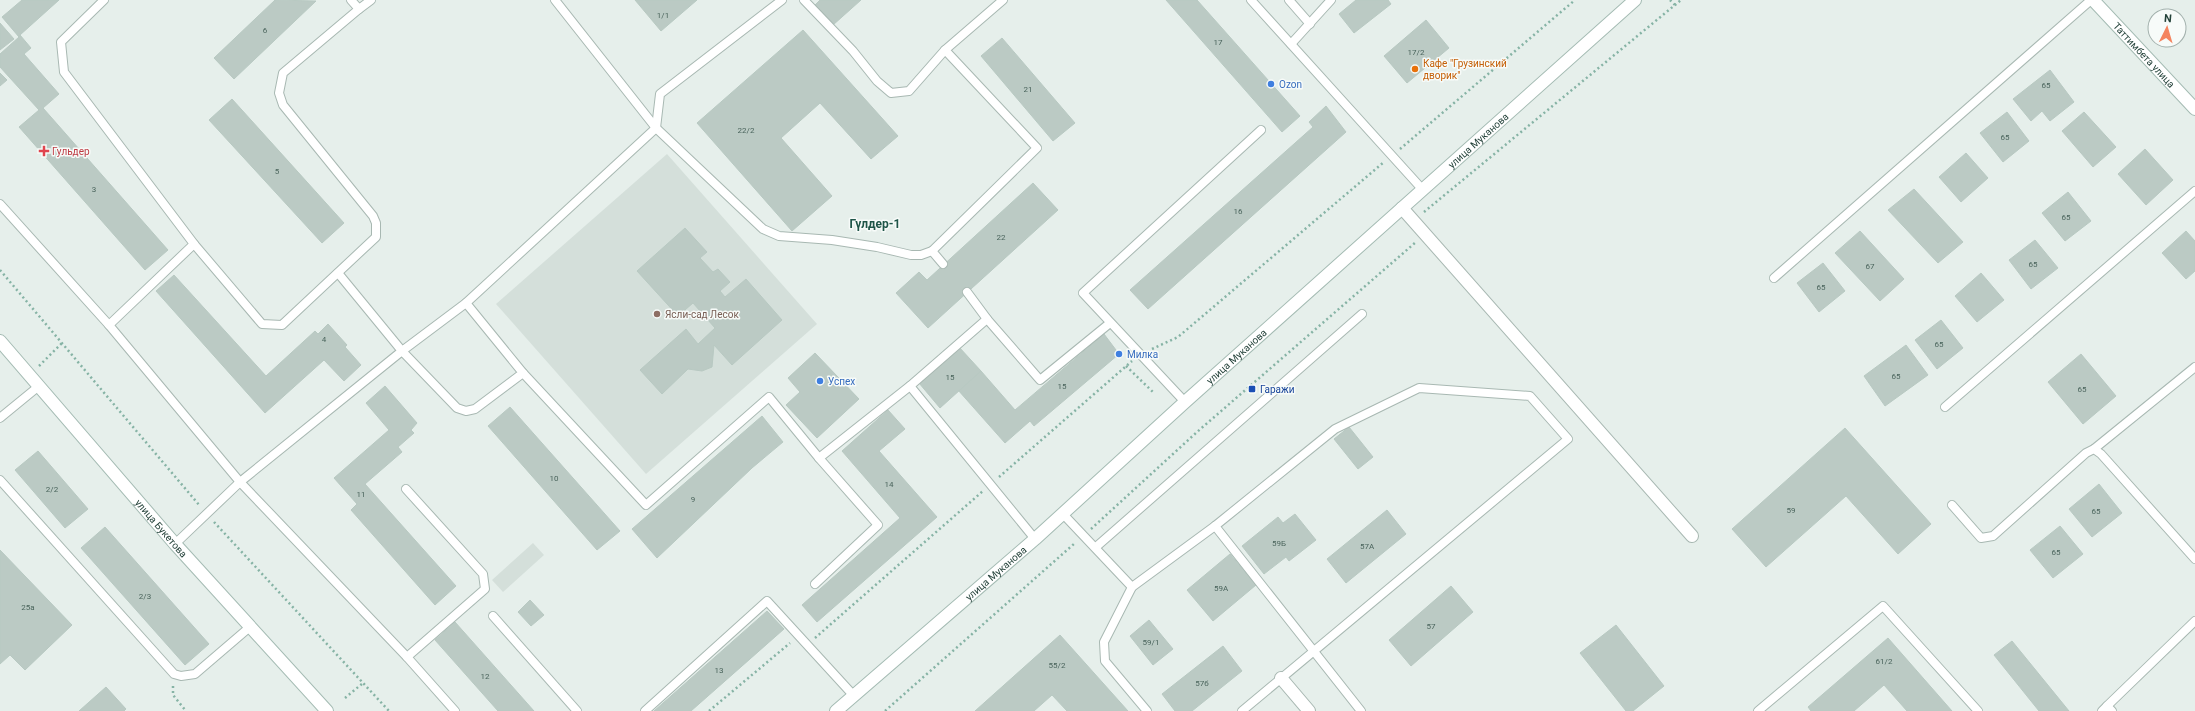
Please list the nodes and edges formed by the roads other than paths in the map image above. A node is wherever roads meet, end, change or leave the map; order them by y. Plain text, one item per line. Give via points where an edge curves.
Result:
1 (104, 0) edge
2 (351, 0) edge
3 (371, 0) edge
4 (555, 0) edge
5 (782, 0) edge
6 (804, 0) edge
7 (1003, 0) edge
8 (1251, 0) edge
9 (1289, 0) edge
10 (1331, 0) edge
11 (1635, 0) edge
12 (2092, 0) edge
13 (359, 9) junction
14 (1310, 24) junction
15 (1291, 44) junction
16 (944, 50) junction
17 (2195, 109) edge
18 (656, 128) junction
19 (1261, 130) dead end
20 (1423, 190) junction
21 (2195, 191) edge
22 (0, 204) edge
23 (1402, 208) junction
24 (194, 244) junction
25 (932, 251) junction
26 (943, 264) dead end
27 (338, 274) junction
28 (1774, 278) dead end
29 (966, 292) dead end
30 (466, 303) junction
31 (1362, 314) dead end
32 (987, 319) junction
33 (1110, 323) junction
34 (109, 326) junction
35 (0, 341) edge
36 (402, 351) junction
37 (2195, 367) edge
38 (523, 373) junction
39 (38, 386) junction
40 (910, 386) junction
41 (1185, 402) junction
42 (1945, 407) dead end
43 (0, 418) edge
44 (2094, 450) junction
45 (819, 458) junction
46 (0, 480) edge
47 (240, 482) junction
48 (406, 489) dead end
49 (1952, 505) dead end
50 (1063, 514) junction
51 (1215, 526) junction
52 (1692, 536) dead end
53 (1035, 539) junction
54 (175, 544) junction
55 (1096, 547) junction
56 (2195, 559) edge
57 (815, 584) dead end
58 (1132, 587) junction
59 (492, 616) dead end
60 (2195, 621) edge
61 (251, 626) junction
62 (1313, 652) junction
63 (407, 657) junction
64 (1281, 678) junction
65 (854, 696) junction
66 (2107, 709) edge
67 (327, 711) edge
68 (455, 711) edge
69 (577, 711) edge
70 (645, 711) edge
71 (836, 711) edge
72 (1147, 711) edge
73 (1242, 711) edge
74 (1309, 711) edge
75 (1361, 711) edge
76 (1758, 711) edge
77 (1978, 711) edge

1 - 24 lane via 61,42 64,72
2 - 13 lane
3 - 13 lane
4 - 18 lane
5 - 18 lane via 660,94
6 - 16 lane via 853,51 877,82 891,93 909,91
7 - 16 lane
8 - 15 lane
9 - 14 lane
10 - 14 lane
11 - 20 main road, улица Муканова
12 - 17 main road, Таттимбета улица
12 - 28 lane
13 - 27 lane via 282,73 279,93 283,105 366,207 376,223 376,237
14 - 15 lane
15 - 20 lane
16 - 25 lane via 1037,148
18 - 25 lane via 763,230 779,236 832,240 911,255
18 - 30 lane
19 - 33 lane via 1083,293
20 - 23 main road, улица Муканова
21 - 42 lane
22 - 34 lane
23 - 41 main road, улица Муканова
23 - 52 main road
24 - 27 lane via 262,324 282,325
24 - 34 lane
25 - 26 lane
27 - 36 lane
29 - 32 lane
30 - 36 lane
30 - 38 lane
31 - 55 lane
32 - 33 lane via 1040,380
32 - 40 lane
33 - 41 lane
34 - 47 lane
35 - 39 main road, улица Букетова
36 - 38 lane via 457,408 466,411 475,409
36 - 47 lane
37 - 44 lane
38 - 45 lane via 646,505 770,397
39 - 43 lane
39 - 54 main road, улица Букетова
40 - 45 lane
40 - 53 lane
41 - 50 main road, улица Муканова
44 - 49 lane via 2086,453 1993,536 1981,538
44 - 56 lane via 2101,454
45 - 57 lane via 878,525
46 - 61 lane via 174,674 195,674
47 - 54 lane
47 - 63 lane
48 - 63 lane via 483,574 485,589
50 - 53 main road, улица Муканова
50 - 55 lane
51 - 58 lane
51 - 62 lane
51 - 62 lane via 1335,429 1419,388 1530,396 1568,439
53 - 65 main road, улица Муканова
54 - 61 main road, улица Букетова
55 - 58 lane
58 - 72 lane via 1104,642 1105,661
59 - 69 lane
60 - 66 lane
61 - 67 main road, улица Букетова
62 - 64 lane
62 - 75 lane
63 - 68 lane
64 - 73 lane
64 - 74 main road
65 - 70 lane via 767,601
65 - 71 main road, улица Муканова
76 - 77 lane via 1883,606

